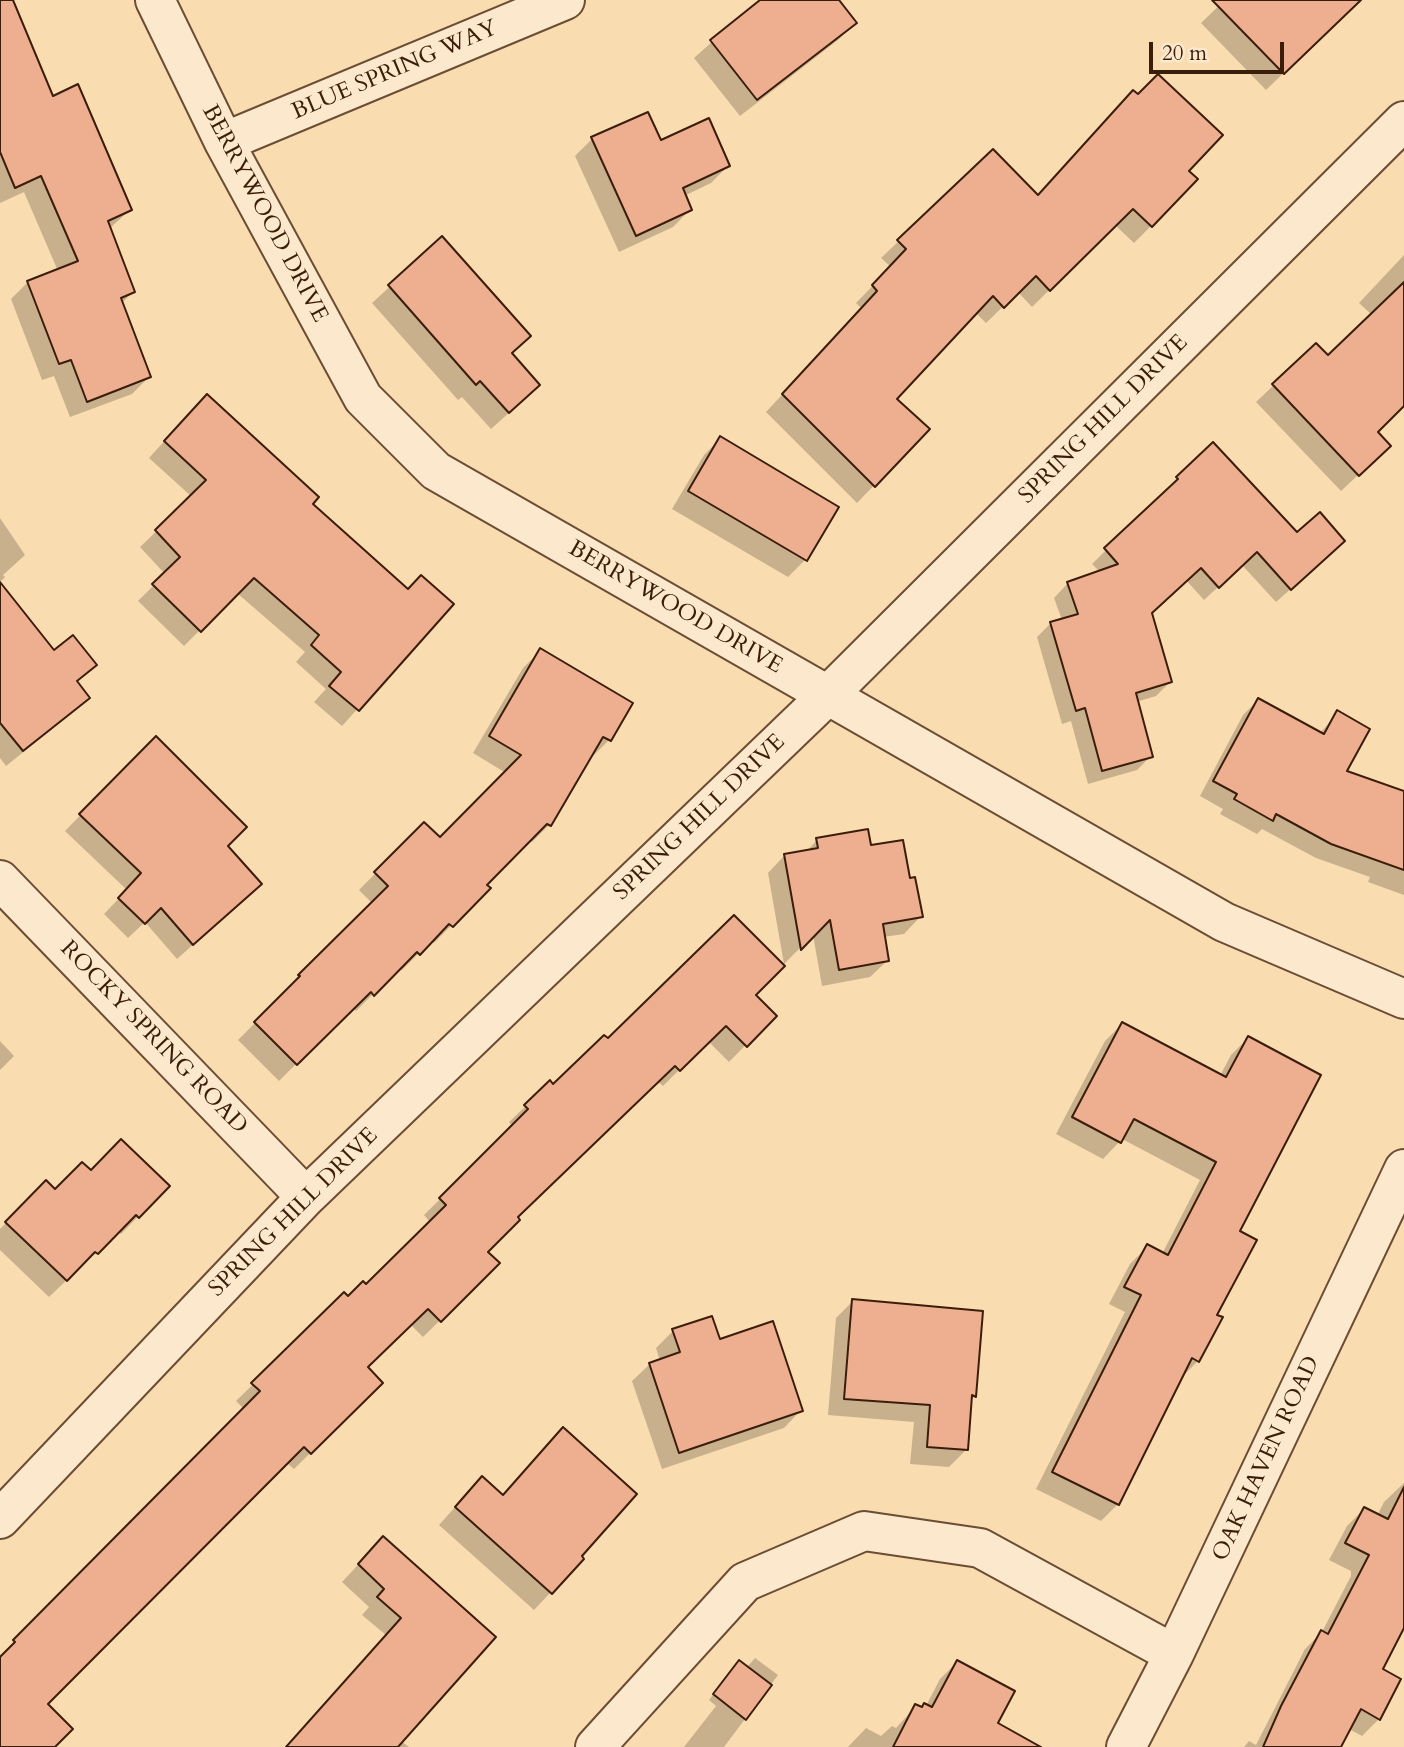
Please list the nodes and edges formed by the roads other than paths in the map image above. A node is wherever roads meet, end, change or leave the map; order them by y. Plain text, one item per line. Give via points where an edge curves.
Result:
1 (155, 0) edge
2 (565, 0) edge
3 (1404, 121) edge
4 (224, 142) junction
5 (828, 695) junction
6 (0, 880) edge
7 (1404, 999) edge
8 (1404, 1169) edge
9 (306, 1197) junction
10 (0, 1519) edge
11 (1174, 1654) junction
12 (595, 1747) edge
13 (1126, 1747) edge

1 - 4 street, BERRYWOOD DRIVE
2 - 4 street, BLUE SPRING WAY
3 - 5 street, SPRING HILL DRIVE
4 - 5 street, BERRYWOOD DRIVE via 363,398 436,471
5 - 7 street, BERRYWOOD DRIVE via 1224,922
5 - 9 street, SPRING HILL DRIVE
6 - 9 street, ROCKY SPRING ROAD
8 - 11 street, OAK HAVEN ROAD
9 - 10 street, SPRING HILL DRIVE
11 - 12 street via 979,1548 863,1531 745,1582
11 - 13 street, OAK HAVEN ROAD

